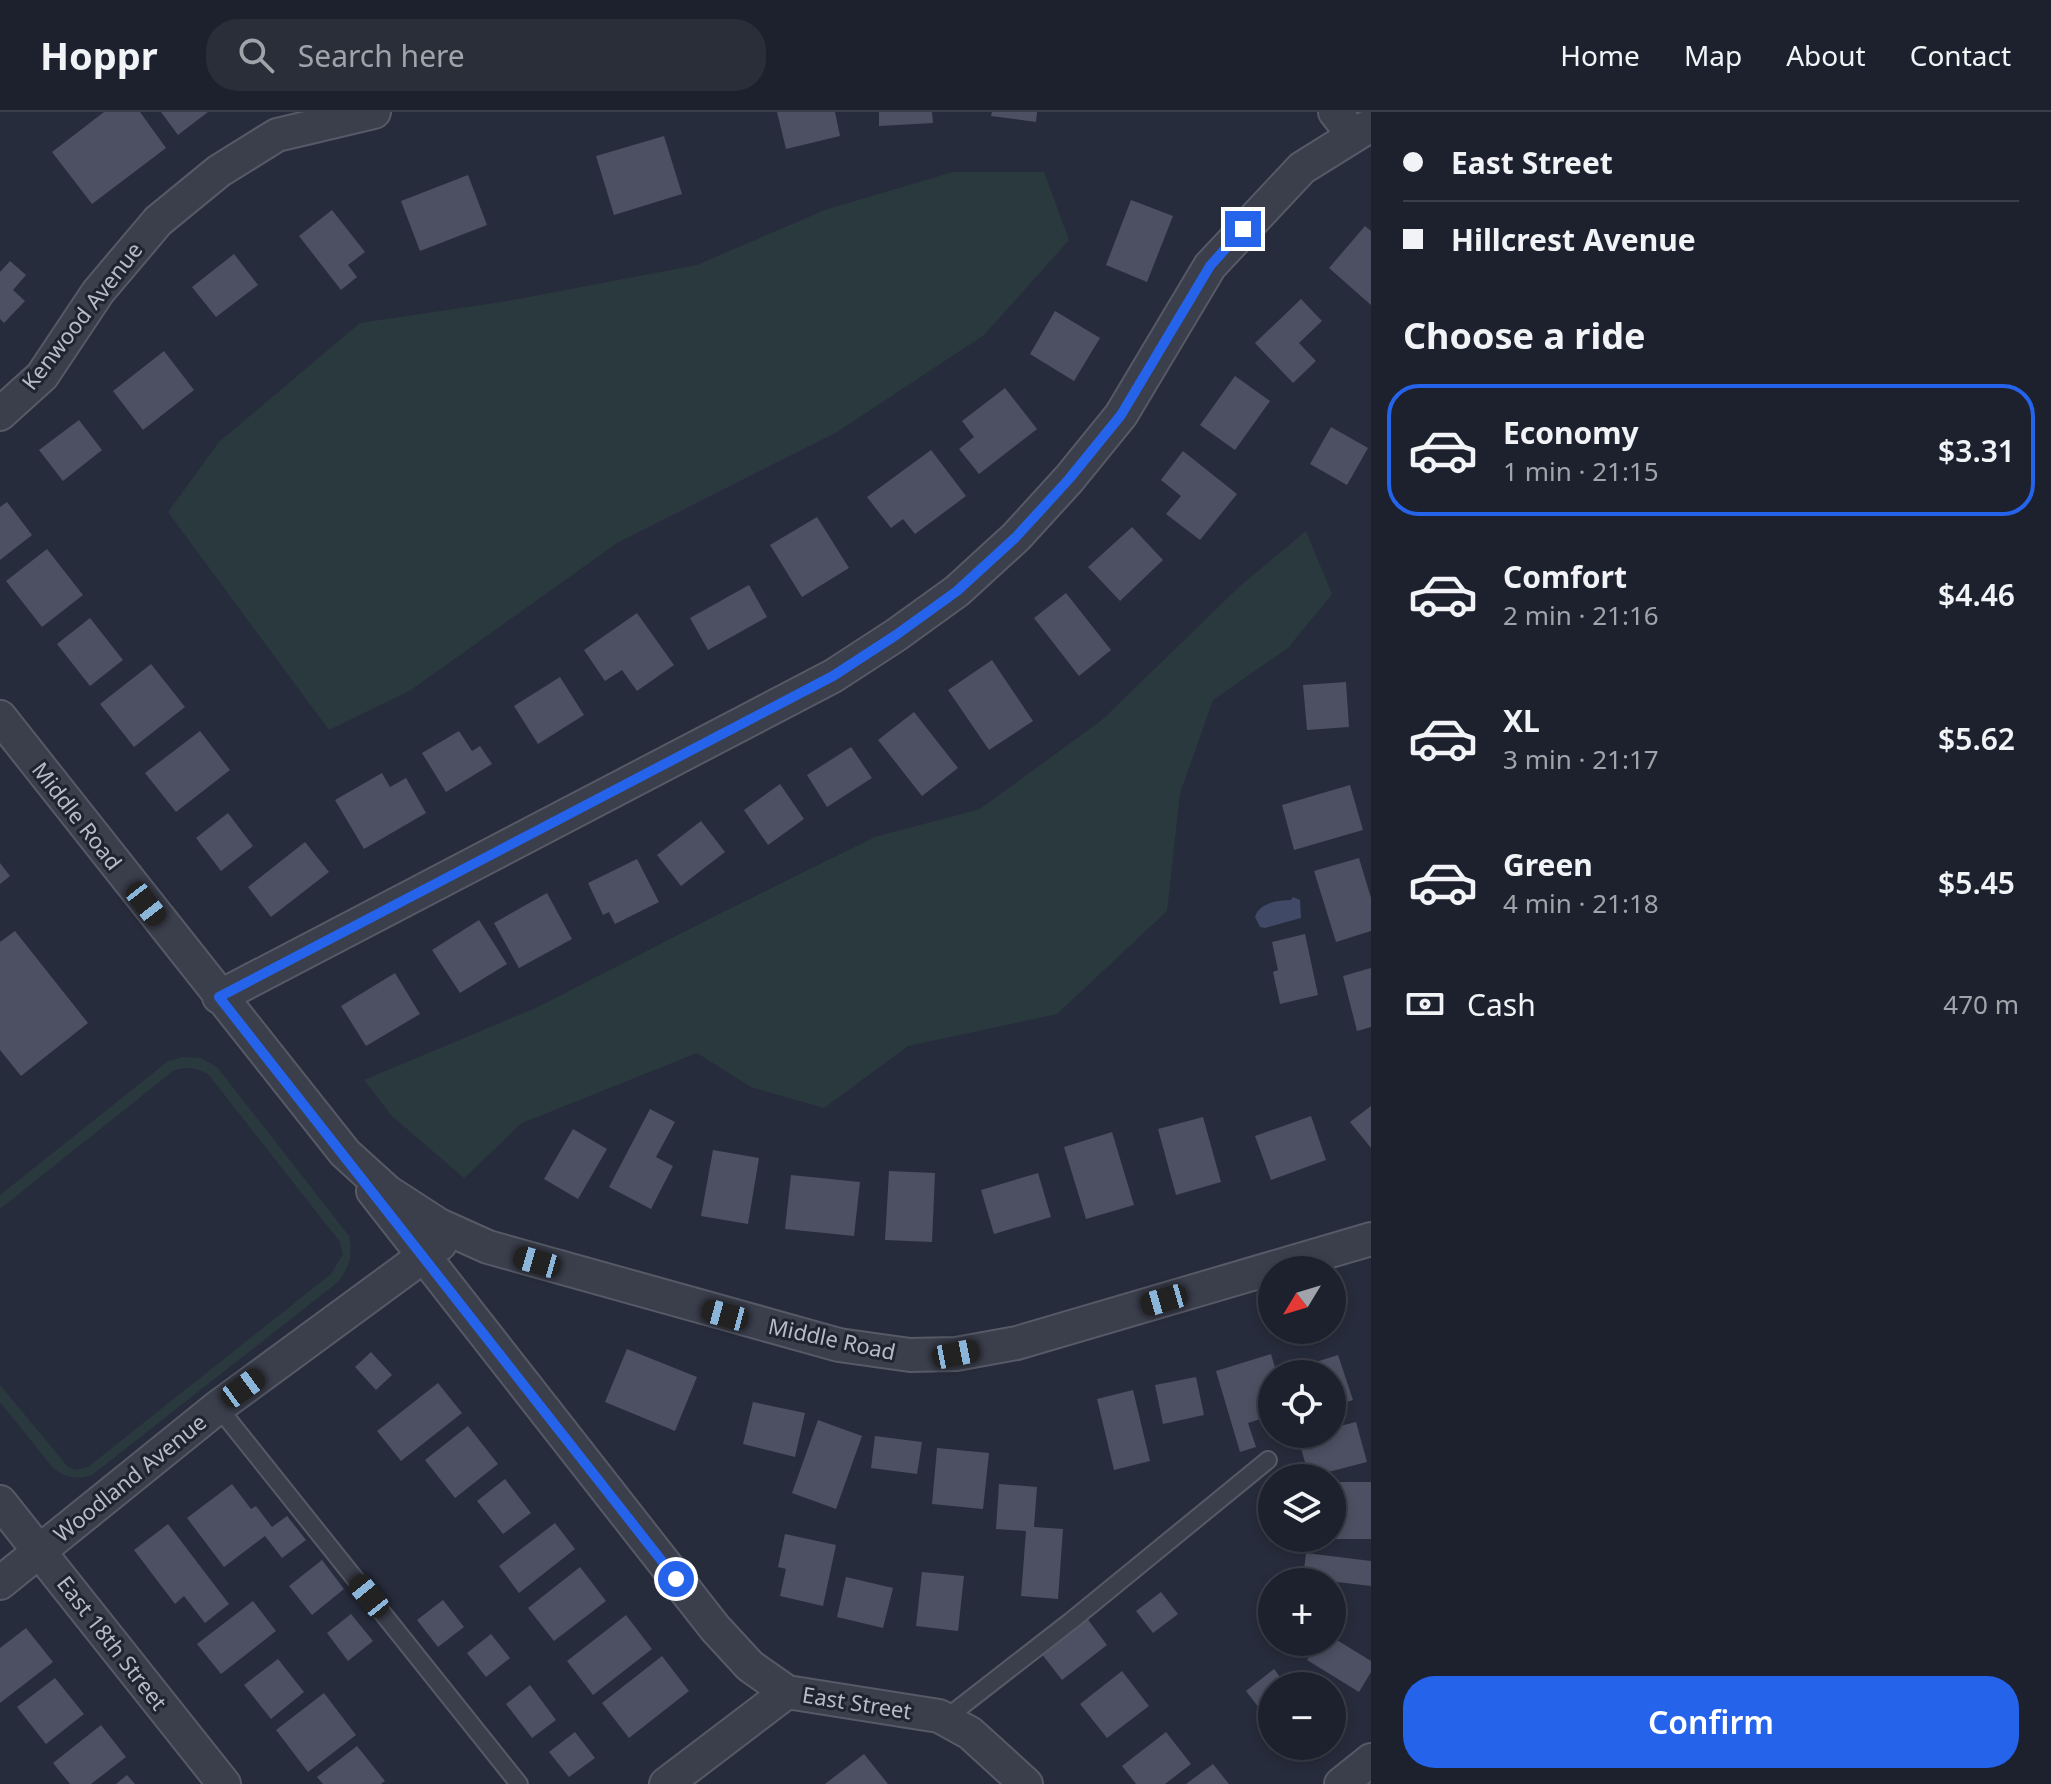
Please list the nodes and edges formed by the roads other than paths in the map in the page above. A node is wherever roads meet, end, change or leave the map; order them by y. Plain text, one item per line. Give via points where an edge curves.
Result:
1 (374, 112) edge
2 (1353, 124) edge
3 (0, 414) edge
4 (0, 717) edge
5 (219, 997) junction
6 (345, 1153) junction
7 (455, 1232) junction
8 (1371, 1239) edge
9 (423, 1257) junction
10 (218, 1407) junction
11 (1268, 1460) dead end
12 (0, 1502) edge
13 (39, 1551) junction
14 (0, 1583) edge
15 (787, 1692) junction
16 (945, 1719) junction
17 (1371, 1760) edge
18 (224, 1784) edge
19 (519, 1784) edge
20 (666, 1784) edge
21 (1026, 1784) edge
22 (1341, 1784) edge

1 - 3 street, Kenwood Avenue via 277,135 219,171 158,221 98,292 42,376
2 - 5 street via 1302,168 1210,266 1121,415 1016,537 957,591 833,676
4 - 5 street, Middle Road
5 - 6 street, Middle Road
6 - 7 street, Middle Road via 388,1192
6 - 9 street, East Street
7 - 8 street, Middle Road via 515,1255 823,1341 910,1355 956,1354 1017,1343
7 - 9 street, Woodland Avenue
9 - 10 street, Woodland Avenue
9 - 15 street, East Street via 715,1628 750,1666
10 - 13 street, Woodland Avenue
10 - 19 lane
11 - 16 lane
12 - 13 street, East 18th Street
13 - 14 street, Woodland Avenue
13 - 18 street, East 18th Street
15 - 16 street, East Street
15 - 20 street
16 - 21 street, East Street via 970,1733
17 - 22 street

